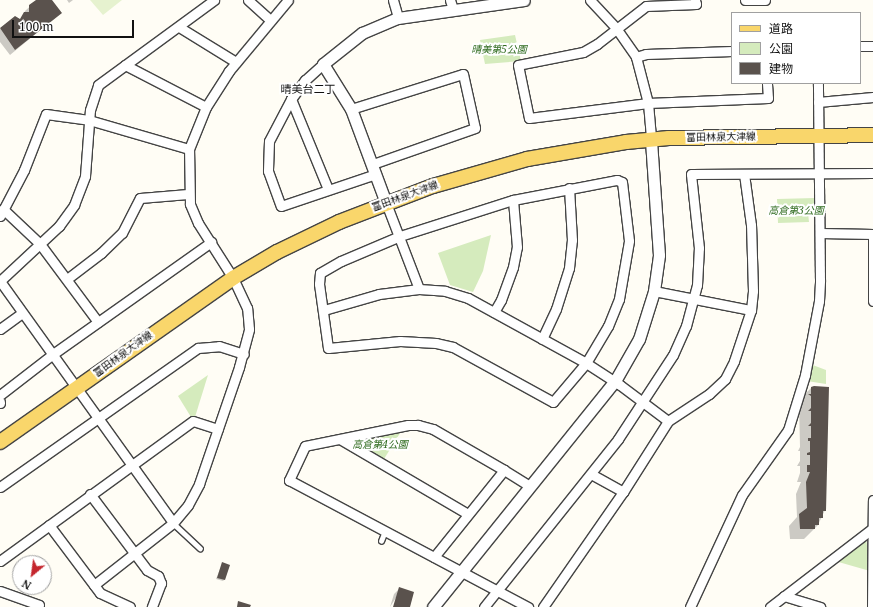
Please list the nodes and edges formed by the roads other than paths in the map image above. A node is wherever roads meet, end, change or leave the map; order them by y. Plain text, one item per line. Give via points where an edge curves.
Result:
1 (214, 0) edge
2 (248, 0) edge
3 (288, 0) edge
4 (393, 0) edge
5 (519, 0) edge
6 (590, 0) edge
7 (695, 0) edge
8 (745, 0) edge
9 (765, 0) edge
10 (646, 3) edge
11 (452, 4) edge
12 (398, 18) junction
13 (270, 20) junction
14 (179, 27) junction
15 (616, 28) junction
16 (861, 46) edge
17 (873, 46) edge
18 (731, 51) edge
19 (636, 57) junction
20 (236, 62) junction
21 (323, 64) junction
22 (125, 66) junction
23 (767, 84) edge
24 (818, 84) edge
25 (873, 97) edge
26 (291, 99) junction
27 (818, 102) junction
28 (648, 104) junction
29 (206, 108) junction
30 (351, 109) junction
31 (89, 120) junction
32 (818, 135) junction
33 (873, 135) edge
34 (651, 140) junction
35 (189, 149) junction
36 (374, 169) junction
37 (818, 173) junction
38 (873, 173) edge
39 (744, 174) junction
40 (569, 188) junction
41 (328, 189) junction
42 (188, 194) junction
43 (513, 200) junction
44 (386, 202) junction
45 (2, 212) edge
46 (820, 234) junction
47 (873, 234) edge
48 (400, 236) junction
49 (211, 242) junction
50 (40, 244) junction
51 (233, 278) junction
52 (67, 279) junction
53 (419, 289) junction
54 (654, 291) junction
55 (694, 300) junction
56 (873, 300) edge
57 (324, 310) junction
58 (751, 310) junction
59 (494, 312) junction
60 (22, 313) junction
61 (98, 322) junction
62 (0, 329) edge
63 (542, 339) junction
64 (53, 354) junction
65 (244, 354) junction
66 (586, 363) junction
67 (615, 381) junction
68 (77, 387) junction
69 (0, 395) edge
70 (644, 402) junction
71 (99, 418) junction
72 (668, 421) junction
73 (218, 429) junction
74 (340, 439) junction
75 (0, 442) edge
76 (132, 464) junction
77 (504, 470) junction
78 (591, 474) junction
79 (530, 486) junction
80 (0, 487) edge
81 (623, 492) junction
82 (90, 494) junction
83 (873, 500) edge
84 (468, 514) junction
85 (49, 524) junction
86 (173, 524) junction
87 (873, 528) edge
88 (384, 531) junction
89 (381, 541) dead end
90 (200, 548) dead end
91 (134, 553) junction
92 (434, 557) junction
93 (0, 561) edge
94 (460, 571) junction
95 (94, 585) junction
96 (496, 589) junction
97 (0, 590) edge
98 (784, 596) junction
99 (38, 607) edge
100 (130, 607) edge
101 (152, 607) edge
102 (433, 607) edge
103 (484, 607) edge
104 (528, 607) edge
105 (543, 607) edge
106 (690, 607) edge
107 (770, 607) edge
108 (820, 607) edge
109 (872, 607) edge

1 - 14 street
2 - 13 street
3 - 13 street
4 - 12 street
5 - 11 street
6 - 15 street
7 - 10 street via 696,4
8 - 9 street
10 - 15 street
11 - 12 street
12 - 21 street via 362,33
13 - 20 street
14 - 20 street
14 - 22 street
15 - 19 street
15 - 28 street via 583,52 518,66 529,118
16 - 17 street
18 - 19 street via 646,54
19 - 28 street
20 - 29 street
21 - 26 street via 305,80
21 - 30 street
22 - 29 street
22 - 31 street via 98,85
23 - 28 street via 768,98
24 - 27 street
25 - 27 street
26 - 41 street
26 - 41 street via 269,141 268,171 273,187 281,206
27 - 32 street
28 - 34 street
29 - 35 street
30 - 36 street
30 - 36 street via 463,74 475,128
31 - 35 street
31 - 45 street via 46,114 24,170
31 - 50 street via 85,176 74,205 59,226
32 - 33 main road, 富田林泉大津線
32 - 34 main road, 富田林泉大津線
32 - 37 street
34 - 44 main road, 富田林泉大津線 via 583,148 527,159 478,171
34 - 54 street via 659,235
35 - 42 street
36 - 41 street
36 - 44 street
37 - 38 street
37 - 39 street
37 - 46 street
39 - 55 street via 691,174 699,248
39 - 58 street via 754,260
40 - 43 street
40 - 63 street via 572,240 570,268 556,309
40 - 66 street via 617,180 622,182 627,210 628,241 619,299 608,326
42 - 49 street via 198,223
42 - 52 street via 140,198 122,233
43 - 48 street
43 - 59 street via 517,247 513,267
44 - 48 street
44 - 51 main road, 富田林泉大津線 via 277,252
45 - 50 street
46 - 47 street
46 - 106 street via 819,301 811,348 788,430 742,495
47 - 56 street
48 - 53 street
48 - 57 street via 341,261 320,273 319,284
49 - 51 street
49 - 61 street
50 - 52 street
50 - 60 street via 0,281
51 - 65 street via 249,319
51 - 68 main road, 富田林泉大津線
52 - 61 street
53 - 57 street via 379,294
53 - 59 street via 445,291 462,296
54 - 55 street
54 - 67 street via 639,339
55 - 58 street
55 - 70 street via 673,355
57 - 66 street via 328,348 400,341 436,343 453,347 553,402
58 - 72 street via 734,361 725,379 709,394
59 - 63 street
60 - 62 street
60 - 64 street
61 - 64 street
63 - 66 street
64 - 68 street
64 - 69 street
65 - 71 street via 219,346 198,348
65 - 73 street
66 - 67 street
67 - 70 street
67 - 79 street
68 - 71 street
68 - 75 main road, 富田林泉大津線
70 - 72 street
70 - 78 street
71 - 76 street
71 - 80 street
72 - 81 street
73 - 76 street via 193,421
73 - 86 street via 199,484 188,506
74 - 77 street via 418,425 433,429
74 - 84 street
74 - 88 street via 305,446 289,480
76 - 82 street
76 - 86 street
77 - 79 street
77 - 84 street
78 - 81 street
78 - 96 street
79 - 94 street
81 - 105 street
82 - 85 street
82 - 91 street
83 - 87 street
84 - 92 street
85 - 93 street
85 - 95 street
86 - 90 lane
86 - 91 street
87 - 98 street
87 - 109 street
88 - 89 lane
88 - 92 street
91 - 95 street
91 - 101 street via 147,570 158,576 161,583
92 - 94 street
94 - 96 street
94 - 102 street
95 - 100 street via 100,593
96 - 103 street
96 - 104 street
97 - 99 street via 39,605
98 - 107 street
98 - 108 street

